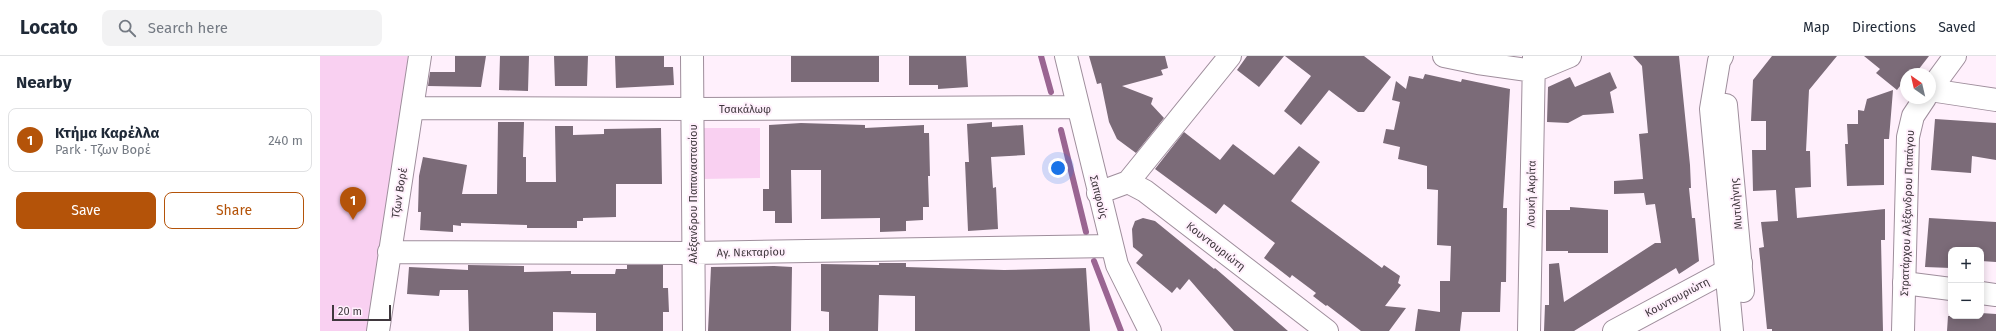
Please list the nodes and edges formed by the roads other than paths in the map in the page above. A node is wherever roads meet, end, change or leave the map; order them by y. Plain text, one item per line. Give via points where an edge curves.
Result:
1 (420, 56) edge
2 (692, 56) edge
3 (1066, 56) edge
4 (1230, 56) edge
5 (1444, 56) edge
6 (1570, 56) edge
7 (1722, 56) edge
8 (1955, 56) edge
9 (1534, 63) edge
10 (1936, 82) edge
11 (1936, 91) edge
12 (1996, 100) edge
13 (1921, 104) edge
14 (1077, 107) junction
15 (412, 108) junction
16 (692, 109) junction
17 (1128, 182) junction
18 (1098, 193) junction
19 (1112, 246) junction
20 (389, 252) junction
21 (693, 253) junction
22 (1733, 267) junction
23 (1904, 283) junction
24 (1948, 289) edge
25 (1984, 293) edge
26 (1996, 295) edge
27 (378, 331) edge
28 (694, 331) edge
29 (1150, 331) edge
30 (1327, 331) edge
31 (1529, 331) edge
32 (1614, 331) edge
33 (1732, 331) edge
34 (1746, 331) edge
35 (1903, 331) edge

1 - 15 street, Τζων Βορέ
2 - 16 street, Αλέξανδρου Παπαναστασίου
3 - 14 street, Σαπφούς
4 - 17 street
5 - 9 street via 1478,63
6 - 9 street
7 - 22 street, Μυτιλήνης via 1711,109
8 - 10 street
9 - 31 street, Λουκή Ακρίτα
11 - 12 street
13 - 23 street, Στρατάρχου Αλέξανδρου Παπάγου via 1913,116 1908,137
14 - 16 street, Τσακάλωφ
14 - 18 street, Σαπφούς
15 - 16 street, Τσακάλωφ
15 - 20 street, Τζων Βορέ
16 - 21 street, Αλέξανδρου Παπαναστασίου
17 - 18 street
17 - 30 street, Κουντουριώτη via 1145,191
18 - 19 street, Σαπφούς
19 - 21 street, Αγ. Νεκταρίου
19 - 29 street, Σαπφούς via 1123,279
20 - 21 street, Αγ. Νεκταρίου
20 - 27 street, Τζων Βορέ
21 - 28 street, Αλέξανδρου Παπαναστασίου
22 - 32 street, Κουντουριώτη
22 - 33 street, Μυτιλήνης
22 - 34 street, Μυτιλήνης
23 - 24 street
23 - 35 street, Στρατάρχου Αλέξανδρου Παπάγου
25 - 26 street

